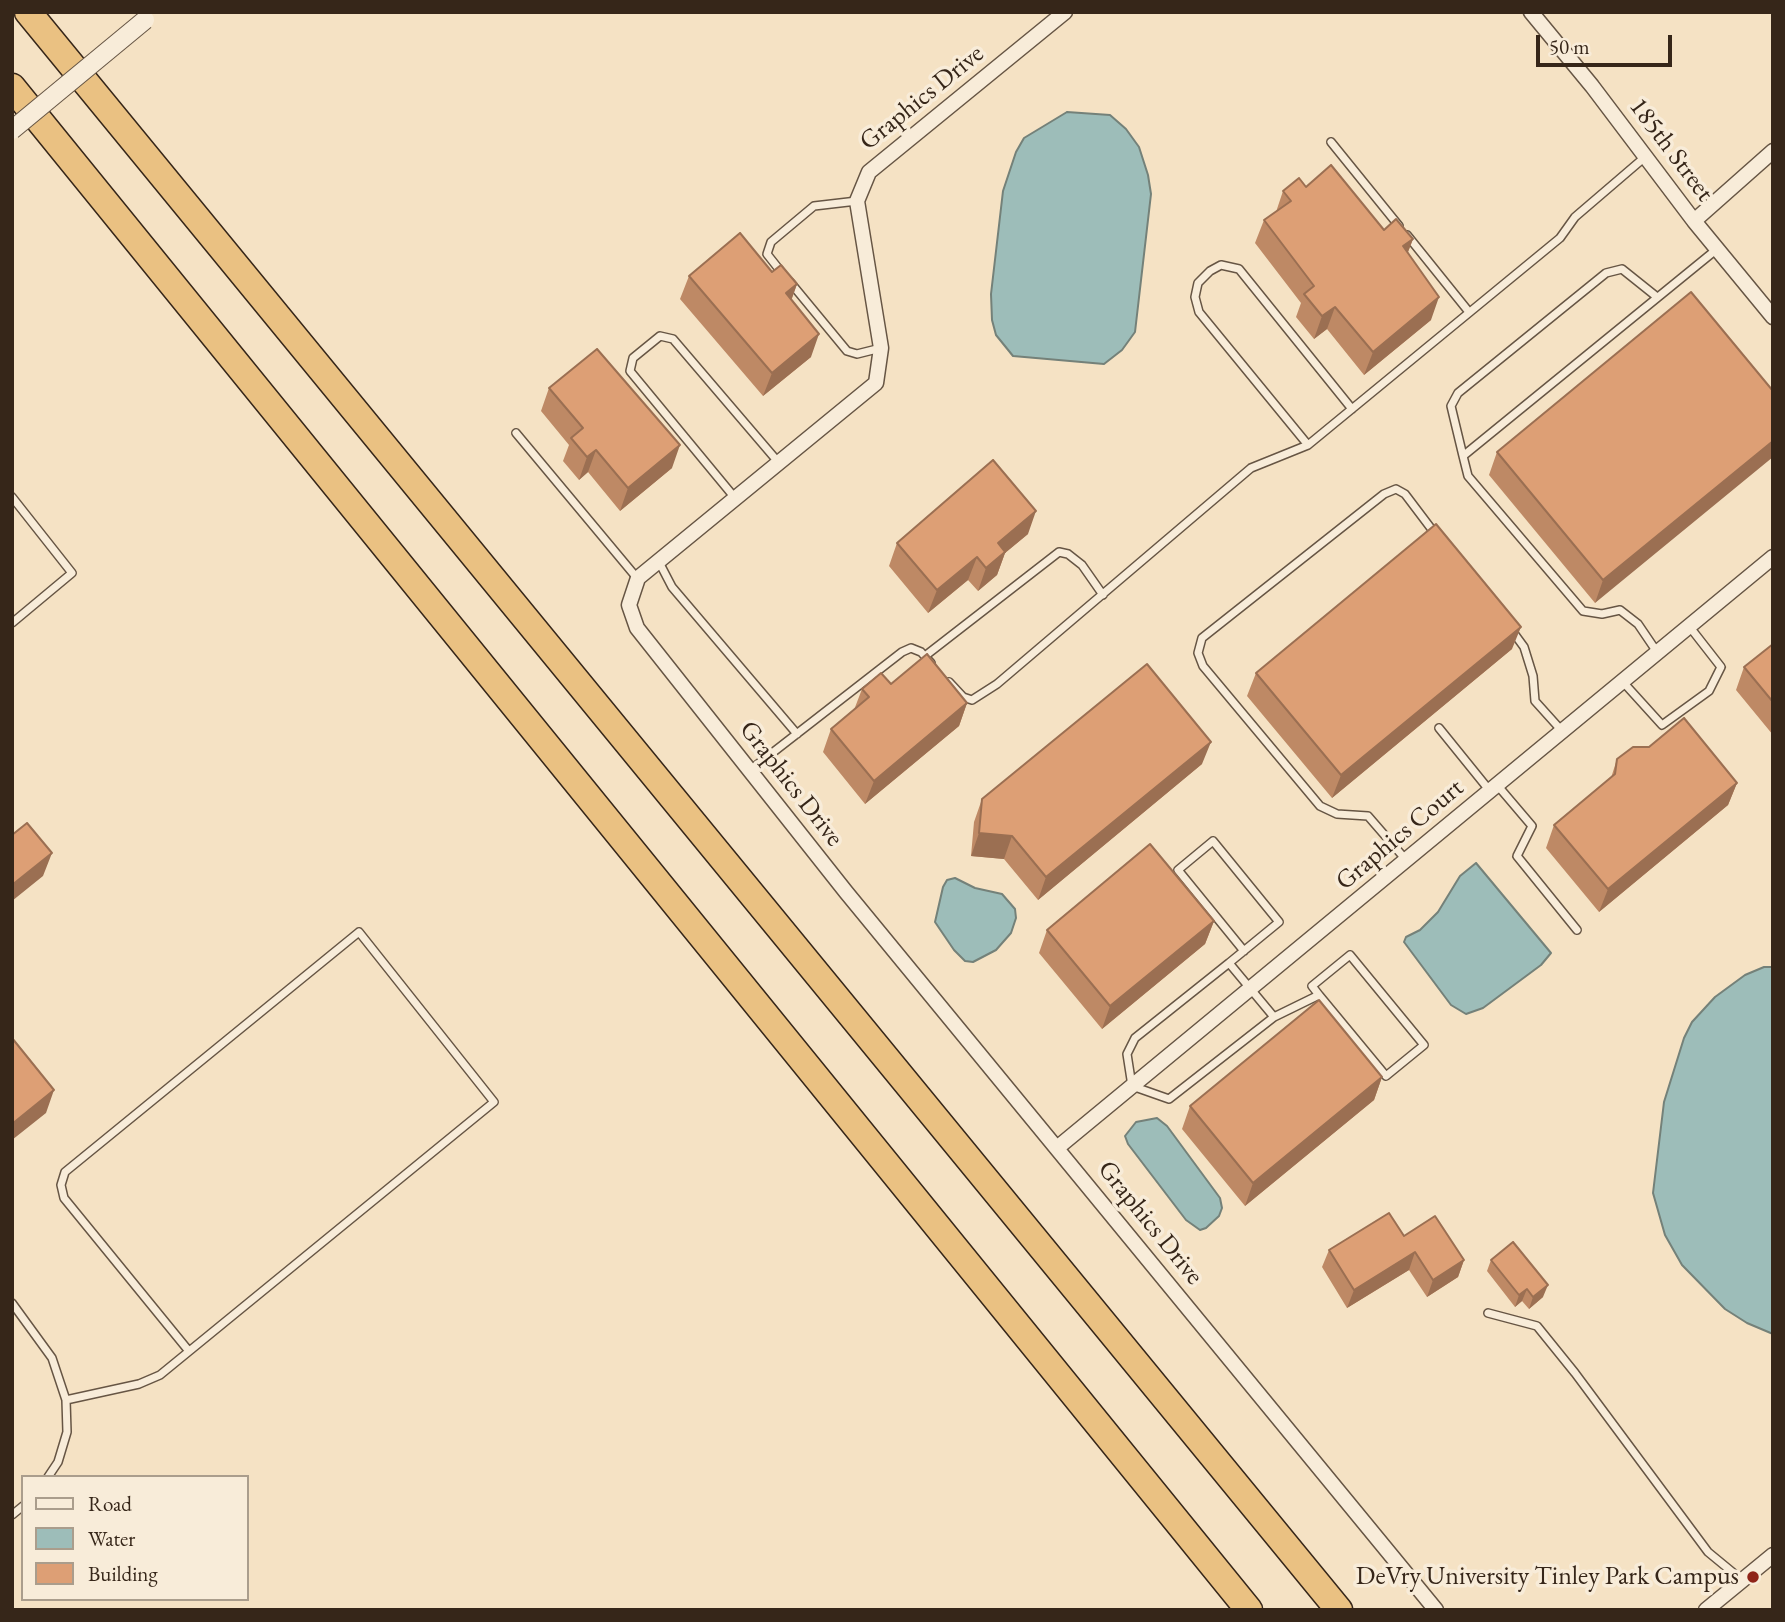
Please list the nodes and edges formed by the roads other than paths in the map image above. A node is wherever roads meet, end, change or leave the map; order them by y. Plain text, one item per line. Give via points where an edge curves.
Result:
1 (28, 12) edge
2 (1065, 12) edge
3 (1531, 12) edge
4 (145, 20) dead end
5 (12, 87) edge
6 (12, 130) edge
7 (1331, 142) dead end
8 (1773, 151) edge
9 (1646, 157) junction
10 (858, 201) junction
11 (1694, 221) junction
12 (1717, 249) junction
13 (1657, 297) junction
14 (1469, 312) junction
15 (1773, 317) edge
16 (881, 348) junction
17 (1352, 408) junction
18 (516, 433) dead end
19 (1308, 445) junction
20 (1463, 456) junction
21 (779, 463) junction
22 (12, 498) edge
23 (735, 498) junction
24 (1439, 538) edge
25 (1773, 557) edge
26 (659, 561) junction
27 (638, 578) junction
28 (1103, 595) junction
29 (12, 623) edge
30 (1507, 625) edge
31 (1689, 626) junction
32 (1658, 653) junction
33 (925, 656) junction
34 (1623, 682) junction
35 (1439, 728) dead end
36 (1563, 732) junction
37 (797, 734) junction
38 (749, 771) junction
39 (1494, 789) junction
40 (1407, 861) junction
41 (1577, 930) dead end
42 (1244, 951) junction
43 (1229, 963) junction
44 (1252, 988) junction
45 (1319, 995) junction
46 (1274, 1017) junction
47 (1132, 1086) junction
48 (1057, 1148) junction
49 (12, 1303) edge
50 (1488, 1313) dead end
51 (188, 1350) junction
52 (66, 1399) junction
53 (49, 1475) edge
54 (1773, 1555) edge
55 (1743, 1580) junction
56 (1249, 1610) edge
57 (1339, 1610) edge
58 (1436, 1610) edge
59 (1706, 1610) edge

1 - 57 highway
2 - 10 street, Graphics Drive via 869,172
3 - 9 street, 185th Street
4 - 6 street, bridge
5 - 56 highway
7 - 14 lane
8 - 11 street
9 - 11 street, 185th Street
9 - 14 lane via 1575,217 1560,238
10 - 16 street
10 - 16 lane via 814,206 771,242 767,254 846,351 857,354
11 - 12 street, 185th Street
12 - 13 lane
12 - 15 street, 185th Street
13 - 20 lane
13 - 20 lane via 1622,269 1606,273 1468,384 1451,406
14 - 17 lane
16 - 21 street via 876,383
17 - 19 lane
17 - 19 lane via 1239,268 1221,265 1210,271 1198,283 1199,312
18 - 27 lane
19 - 28 lane via 1251,468
20 - 32 lane via 1468,476 1583,611 1602,614 1620,610 1638,624
21 - 23 street
21 - 23 lane via 673,340 660,336 633,358 629,371
22 - 29 lane via 72,573
23 - 26 street
24 - 40 lane via 1405,494 1396,489 1384,494 1202,638 1198,653 1203,666 1320,806 1337,814 1368,816
25 - 31 street, Graphics Court
26 - 27 street
26 - 37 lane via 672,587
27 - 38 street, Graphics Drive via 629,605 637,628
28 - 33 lane via 1082,565 1059,552
28 - 33 lane via 972,700 963,697
30 - 36 lane via 1524,647 1535,701
31 - 32 street, Graphics Court
31 - 34 lane via 1721,667 1709,691 1662,725
32 - 34 street, Graphics Court
33 - 37 lane via 911,648 902,652
34 - 36 street, Graphics Court
35 - 39 lane
36 - 39 street, Graphics Court
37 - 38 lane
38 - 48 street, Graphics Drive
39 - 40 street, Graphics Court
39 - 41 lane via 1532,827 1517,856
40 - 44 street, Graphics Court
42 - 42 lane via 1279,922 1213,841 1178,870
42 - 43 lane
43 - 44 lane
43 - 47 lane via 1135,1038 1127,1054
44 - 46 lane
44 - 47 street, Graphics Court
45 - 45 lane via 1386,1076 1424,1045 1350,955 1311,986
45 - 46 lane
46 - 47 lane via 1169,1099
47 - 48 street, Graphics Court
48 - 58 street, Graphics Drive
49 - 52 lane via 52,1358
50 - 55 lane via 1537,1326 1708,1552
51 - 51 lane via 64,1198 65,1172 359,932 494,1102
51 - 52 lane via 160,1375 139,1384
52 - 53 lane via 67,1432
54 - 55 street
55 - 59 street

